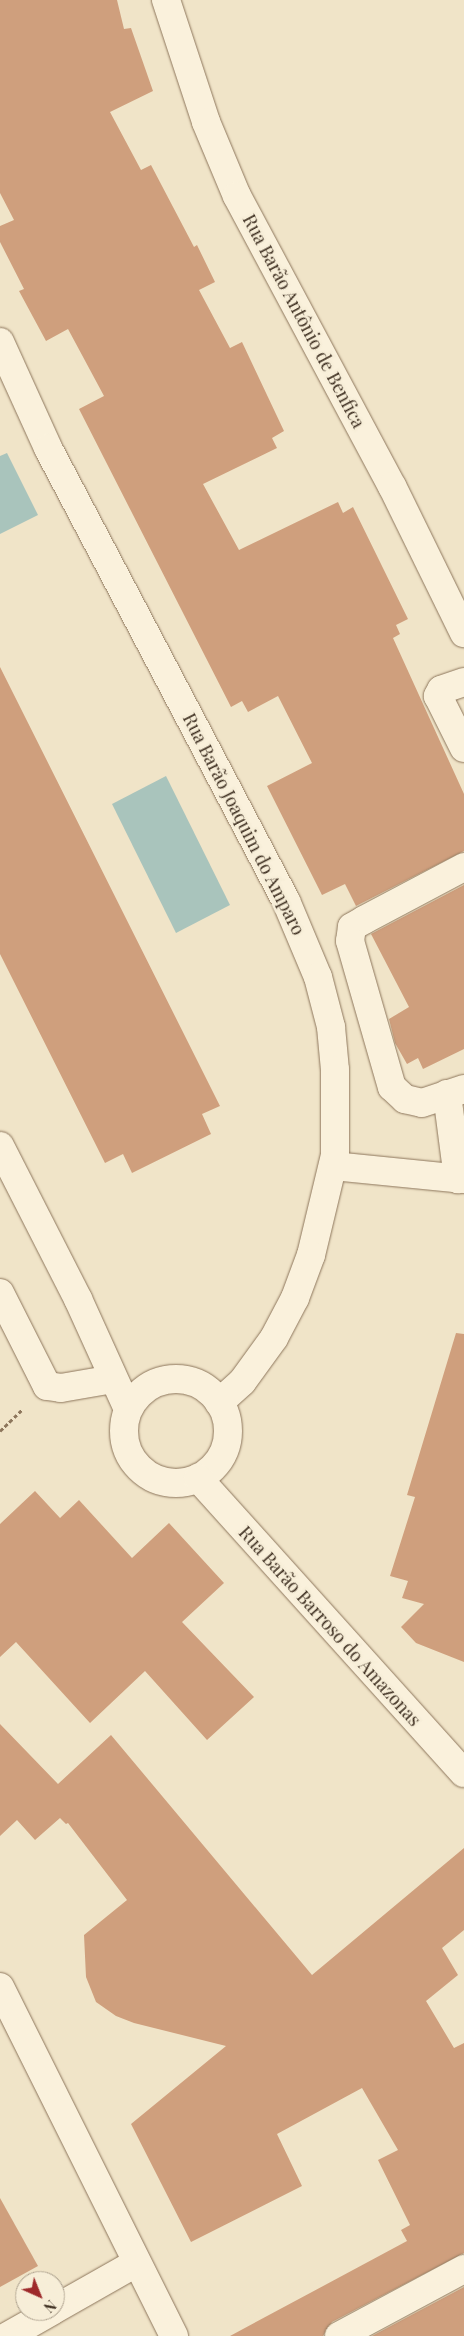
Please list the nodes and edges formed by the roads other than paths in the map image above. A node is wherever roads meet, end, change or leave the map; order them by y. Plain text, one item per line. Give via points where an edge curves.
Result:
1 (166, 0) edge
2 (0, 342) edge
3 (464, 633) edge
4 (464, 682) edge
5 (464, 748) edge
6 (464, 867) edge
7 (456, 1092) edge
8 (0, 1146) edge
9 (333, 1166) junction
10 (461, 1179) edge
11 (0, 1292) edge
12 (113, 1379) junction
13 (219, 1403) junction
14 (128, 1409) junction
15 (198, 1478) junction
16 (464, 1773) edge
17 (0, 1987) edge
18 (136, 2262) junction
19 (464, 2269) edge
20 (65, 2303) edge
21 (34, 2321) edge
22 (8, 2336) edge
23 (174, 2336) edge
24 (339, 2336) edge

1 - 3 street, Rua Barão Antônio de Benfica via 206,122 237,196 392,486
2 - 9 street, Rua Barão Joaquim do Amparo via 48,448 286,900 318,977 331,1026 335,1070
4 - 5 street via 441,690 438,696
6 - 7 street via 352,927 350,941 392,1088 405,1099 422,1103
7 - 10 street
8 - 12 street via 78,1299
9 - 10 street
9 - 13 street, Rua Barão Joaquim do Amparo via 311,1256 295,1298 274,1338 242,1382
11 - 12 street via 48,1386 61,1388
12 - 14 street
13 - 14 street via 197,1383 173,1378 146,1388
13 - 15 street via 226,1419 227,1443 221,1458
14 - 15 street via 124,1438 138,1466 149,1476 165,1482
15 - 16 street, Rua Barão Barroso do Amazonas
17 - 18 street
18 - 20 street
18 - 23 street
19 - 24 street
21 - 22 street

